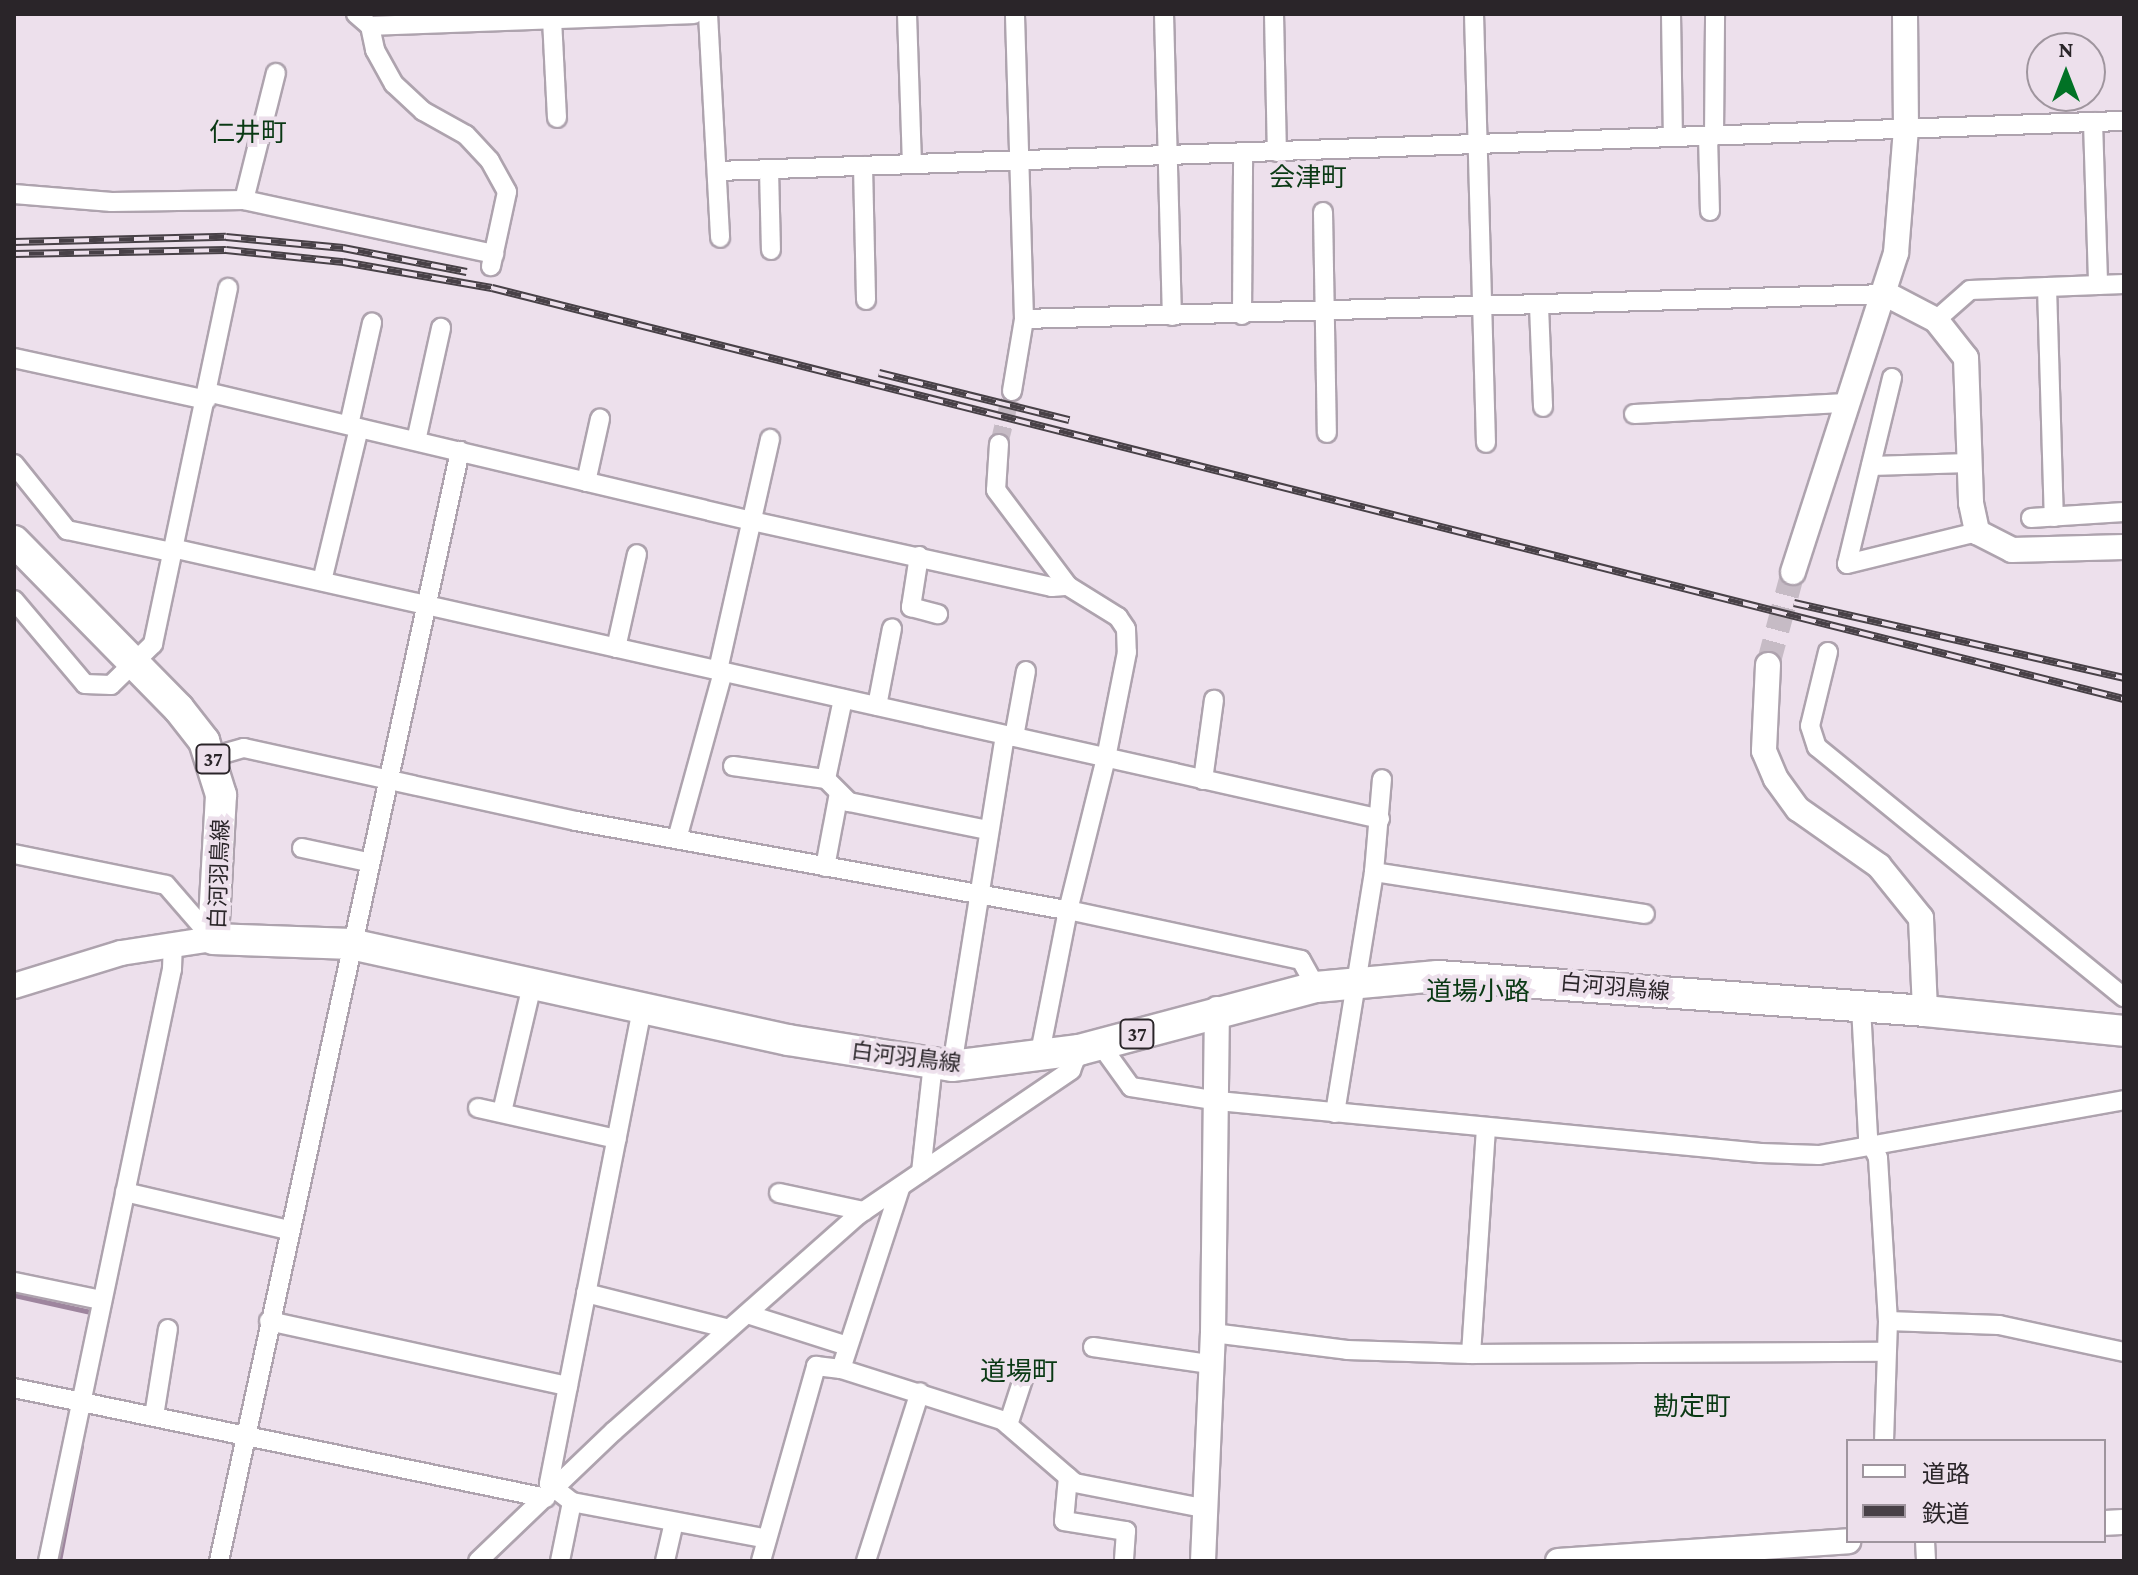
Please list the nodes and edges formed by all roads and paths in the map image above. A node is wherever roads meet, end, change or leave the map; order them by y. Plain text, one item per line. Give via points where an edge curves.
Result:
1 (694, 14) edge
2 (708, 14) edge
3 (907, 14) edge
4 (1015, 14) edge
5 (1164, 14) edge
6 (1274, 14) edge
7 (1474, 14) edge
8 (1671, 14) edge
9 (1715, 14) edge
10 (1905, 14) edge
11 (608, 16) edge
12 (552, 19) junction
13 (363, 20) edge
14 (276, 73) dead end
15 (557, 118) dead end
16 (2124, 121) edge
17 (2093, 122) junction
18 (1906, 129) junction
19 (1711, 136) junction
20 (1673, 137) junction
21 (1478, 144) junction
22 (1277, 152) junction
23 (1243, 153) junction
24 (1171, 155) junction
25 (1020, 161) junction
26 (912, 164) junction
27 (863, 166) junction
28 (769, 170) junction
29 (718, 171) junction
30 (14, 194) edge
31 (244, 200) junction
32 (1710, 211) dead end
33 (1323, 212) dead end
34 (720, 238) dead end
35 (771, 250) dead end
36 (2124, 284) edge
37 (2098, 285) junction
38 (2047, 287) junction
39 (228, 288) dead end
40 (1886, 294) junction
41 (866, 300) dead end
42 (1539, 306) junction
43 (1483, 308) junction
44 (1326, 312) junction
45 (1242, 315) junction
46 (1172, 316) junction
47 (1024, 319) junction
48 (1936, 320) junction
49 (372, 323) dead end
50 (441, 328) dead end
51 (14, 358) edge
52 (1892, 378) dead end
53 (1012, 391) tunnel mouth
54 (206, 396) junction
55 (1847, 403) junction
56 (1543, 407) dead end
57 (1634, 414) dead end
58 (600, 419) dead end
59 (354, 427) junction
60 (1327, 433) dead end
61 (770, 439) dead end
62 (416, 441) junction
63 (1486, 443) dead end
64 (999, 444) tunnel mouth
65 (460, 451) junction
66 (1969, 463) junction
67 (14, 464) edge
68 (1871, 466) junction
69 (586, 482) junction
70 (2124, 512) edge
71 (2054, 517) junction
72 (2031, 518) dead end
73 (752, 521) junction
74 (1977, 532) junction
75 (14, 541) edge
76 (2124, 547) edge
77 (172, 550) junction
78 (637, 554) dead end
79 (919, 556) junction
80 (1793, 572) tunnel mouth
81 (322, 581) junction
82 (1068, 586) junction
83 (14, 600) edge
84 (424, 604) junction
85 (938, 614) dead end
86 (892, 628) dead end
87 (616, 648) junction
88 (1828, 652) dead end
89 (133, 664) junction
90 (1768, 665) tunnel mouth
91 (720, 671) junction
92 (1026, 671) dead end
93 (843, 699) junction
94 (1214, 700) dead end
95 (877, 706) junction
96 (1010, 736) junction
97 (212, 757) junction
98 (1106, 758) junction
99 (733, 766) dead end
100 (1382, 779) dead end
101 (387, 780) junction
102 (1203, 780) junction
103 (833, 786) junction
104 (1380, 819) junction
105 (988, 830) junction
106 (677, 839) junction
107 (302, 848) dead end
108 (14, 854) edge
109 (368, 862) junction
110 (825, 867) junction
111 (1374, 872) junction
112 (979, 896) junction
113 (1068, 910) junction
114 (1645, 914) dead end
115 (213, 939) junction
116 (173, 944) junction
117 (351, 944) junction
118 (1353, 981) junction
119 (532, 985) junction
120 (14, 986) edge
121 (1316, 987) junction
122 (2124, 997) edge
123 (1861, 1007) junction
124 (642, 1009) junction
125 (1217, 1009) junction
126 (1925, 1011) junction
127 (2124, 1031) edge
128 (1090, 1047) junction
129 (1039, 1058) junction
130 (943, 1065) junction
131 (2124, 1100) edge
132 (1218, 1101) junction
133 (478, 1108) dead end
134 (502, 1112) junction
135 (1335, 1113) junction
136 (1486, 1127) junction
137 (617, 1139) junction
138 (1871, 1147) junction
139 (921, 1172) junction
140 (900, 1188) junction
141 (125, 1192) junction
142 (779, 1193) dead end
143 (864, 1211) junction
144 (288, 1230) junction
145 (14, 1282) edge
146 (586, 1293) junction
147 (101, 1300) junction
148 (747, 1314) junction
149 (269, 1321) junction
150 (1888, 1321) junction
151 (168, 1329) dead end
152 (729, 1329) junction
153 (1213, 1333) junction
154 (847, 1346) junction
155 (1093, 1347) dead end
156 (1885, 1352) junction
157 (2124, 1352) edge
158 (1471, 1354) junction
159 (1210, 1364) junction
160 (841, 1369) junction
161 (1026, 1370) dead end
162 (568, 1386) junction
163 (14, 1388) edge
164 (920, 1392) junction
165 (80, 1401) junction
166 (154, 1416) junction
167 (1008, 1425) junction
168 (245, 1435) junction
169 (1884, 1439) edge
170 (1068, 1477) junction
171 (550, 1494) junction
172 (572, 1502) junction
173 (1203, 1508) junction
174 (674, 1522) junction
175 (767, 1539) junction
176 (1846, 1541) edge
177 (48, 1561) edge
178 (219, 1561) edge
179 (478, 1561) edge
180 (560, 1561) edge
181 (665, 1561) edge
182 (761, 1561) edge
183 (866, 1561) edge
184 (1124, 1561) edge
185 (1203, 1561) edge
186 (1558, 1561) edge

1 - 11 street
2 - 29 street
3 - 26 street
4 - 25 street
5 - 24 street
6 - 22 street
7 - 21 street
8 - 20 street
9 - 19 street
10 - 18 street
11 - 12 street
12 - 13 street
12 - 15 street
13 - 31 street via 394,84 423,111 466,135 490,161 507,192 492,260
14 - 31 street
16 - 17 street
17 - 18 street
17 - 37 street
18 - 19 street
18 - 40 street via 1896,253
19 - 20 street
19 - 32 street
20 - 21 street
21 - 22 street
21 - 43 street
22 - 23 street
23 - 24 street
23 - 45 street
24 - 25 street
24 - 46 street
25 - 26 street
25 - 47 street
26 - 27 street
27 - 28 street
27 - 41 street
28 - 29 street
28 - 35 street
29 - 34 street
30 - 31 street via 112,202
33 - 44 street
36 - 37 street
37 - 38 street
38 - 48 street via 1970,290
38 - 71 street
39 - 54 street
40 - 42 street
40 - 48 street
40 - 55 street
42 - 43 street
42 - 56 street
43 - 44 street
43 - 63 street
44 - 45 street
44 - 60 street
45 - 46 street
46 - 47 street
47 - 53 street
48 - 66 street via 1966,358
49 - 59 street
50 - 62 street
51 - 54 street
52 - 68 street
54 - 59 street
54 - 77 street
55 - 57 street
55 - 80 street
58 - 69 street
59 - 62 street
59 - 81 street
61 - 73 street
62 - 65 street
64 - 82 street via 996,490
65 - 69 street
65 - 84 street
66 - 68 street
66 - 74 street
67 - 77 street via 67,530
68 - 74 street via 1847,564
69 - 73 street
70 - 71 street
71 - 72 street
73 - 79 street
73 - 91 street
74 - 76 street via 2012,550
75 - 89 main road, 白河羽鳥線 / 37
77 - 81 street
77 - 89 street via 153,644
78 - 87 street
79 - 82 street via 1052,587
79 - 85 street via 911,607
81 - 84 street
82 - 98 street via 1118,617 1126,629 1127,652
83 - 89 street via 85,684 111,685
84 - 87 street
84 - 101 street
86 - 95 street
87 - 91 street
88 - 122 street via 1810,726 1817,747
89 - 97 main road, 白河羽鳥線 / 37 via 192,724
90 - 126 street via 1764,751 1776,779 1798,809 1879,866 1921,918
91 - 93 street
91 - 106 street
92 - 96 street
93 - 95 street
93 - 103 street
94 - 102 street
95 - 96 street
96 - 98 street
96 - 105 street
97 - 101 street via 244,748
97 - 115 main road, 白河羽鳥線 / 37 via 222,820
98 - 102 street
98 - 113 street
99 - 103 street
100 - 104 street
101 - 106 street
101 - 109 street
102 - 104 street
103 - 105 street via 849,802
103 - 110 street
104 - 111 street
105 - 112 street
106 - 110 street
107 - 109 street
108 - 115 street via 166,885
109 - 117 street
110 - 112 street
111 - 114 street
111 - 118 street
112 - 113 street
112 - 130 street
113 - 121 street via 1301,960
113 - 129 street
115 - 116 street
115 - 117 main road, 白河羽鳥線 / 37
116 - 120 street via 66,967
116 - 141 street
117 - 119 main road, 白河羽鳥線 / 37
117 - 144 street
118 - 121 main road, 白河羽鳥線 / 37
118 - 123 main road, 白河羽鳥線 / 37 via 1483,976
118 - 135 street
119 - 124 main road, 白河羽鳥線 / 37
119 - 134 street
121 - 125 main road, 白河羽鳥線 / 37
123 - 126 main road, 白河羽鳥線 / 37
123 - 138 street
124 - 130 main road, 白河羽鳥線 / 37
124 - 137 street
125 - 128 main road, 白河羽鳥線 / 37
125 - 132 street
126 - 127 main road, 白河羽鳥線 / 37
128 - 129 main road, 白河羽鳥線 / 37
128 - 132 street via 1131,1087
128 - 139 street via 1071,1070
129 - 130 main road, 白河羽鳥線 / 37
130 - 139 street
131 - 138 street
132 - 135 street
132 - 153 street
133 - 134 street
134 - 137 street
135 - 136 street
136 - 138 street via 1761,1153 1819,1155
136 - 158 street
137 - 146 street
138 - 150 street via 1878,1158
139 - 140 street
140 - 143 street
140 - 154 street
141 - 144 street
141 - 147 street
142 - 143 street
143 - 148 street
144 - 149 street
145 - 147 street
146 - 152 street
146 - 162 street
147 - 165 street
148 - 152 street
148 - 154 street
149 - 162 street
149 - 168 street
150 - 156 street
150 - 157 street via 1999,1325
151 - 166 street
152 - 171 street
153 - 158 street via 1347,1350
153 - 159 street
154 - 160 street
155 - 159 street
156 - 158 street
156 - 169 street
159 - 173 street
160 - 164 street
160 - 175 street via 816,1366
161 - 167 street
162 - 171 street
163 - 165 street
164 - 167 street
164 - 183 street
165 - 166 street
165 - 177 street
166 - 168 street
167 - 170 street
168 - 171 street
168 - 178 street
170 - 173 street via 1075,1483
170 - 184 street via 1064,1521 1126,1531
171 - 172 street
171 - 179 street
172 - 174 street
172 - 180 street
173 - 185 street
174 - 175 street
174 - 181 street
175 - 182 street
176 - 186 street

